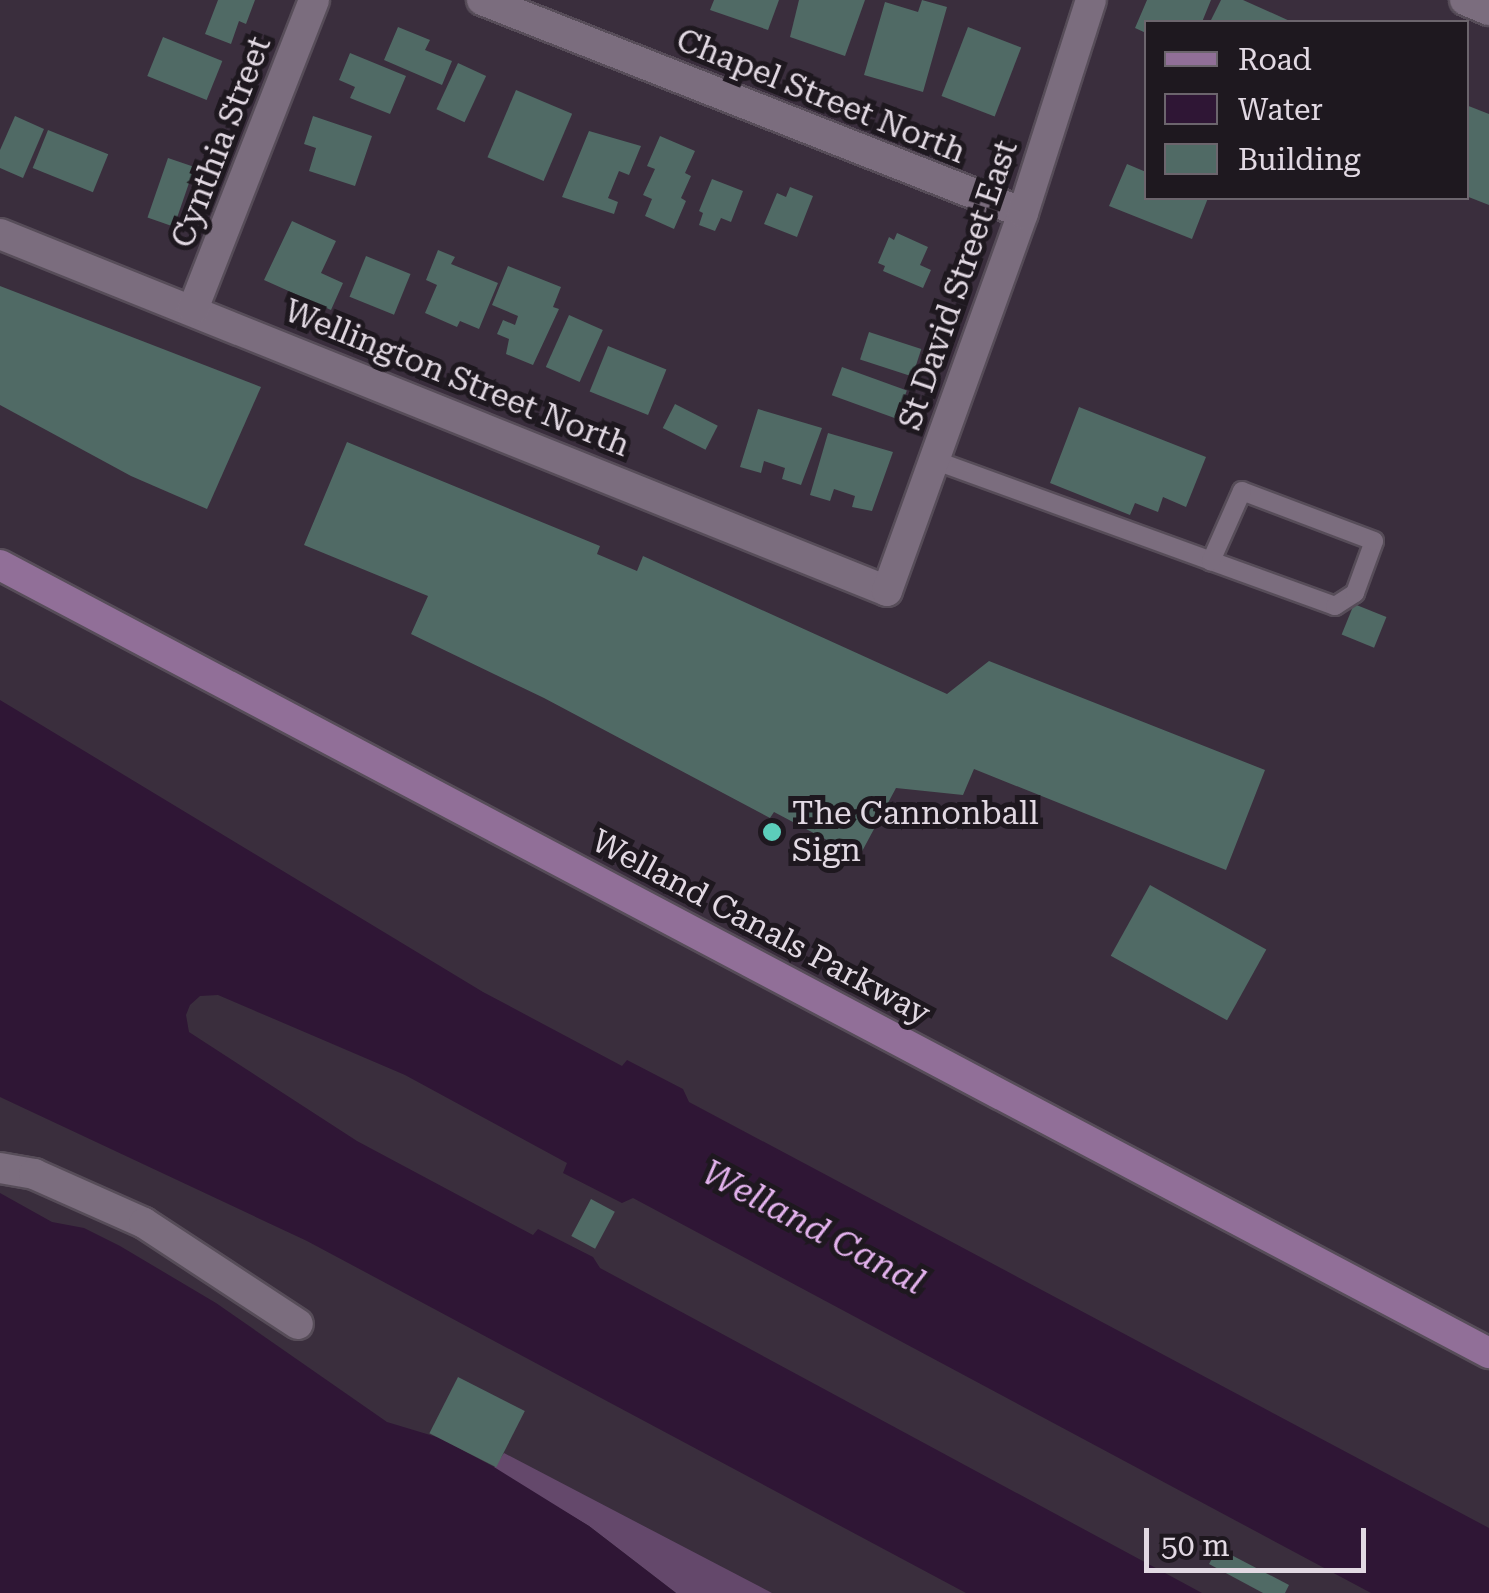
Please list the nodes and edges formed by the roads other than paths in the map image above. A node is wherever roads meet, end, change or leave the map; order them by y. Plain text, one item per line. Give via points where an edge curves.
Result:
1 (314, 0) edge
2 (482, 0) edge
3 (1091, 0) edge
4 (1465, 0) edge
5 (1489, 10) edge
6 (1022, 213) junction
7 (0, 234) edge
8 (194, 308) junction
9 (934, 460) junction
10 (1211, 561) junction
11 (0, 565) edge
12 (887, 592) joint
13 (0, 1168) edge
14 (298, 1324) dead end
15 (1489, 1353) edge

1 - 8 street, Cynthia Street
2 - 6 street, Chapel Street North
3 - 6 street, St David Street East
4 - 5 street
6 - 9 street, St David Street East
7 - 8 street, Wellington Street North
8 - 12 street, Wellington Street North
9 - 10 lane
9 - 12 street, St David Street East
10 - 10 lane via 1335,606 1355,593 1374,541 1242,491
11 - 15 street, Welland Canals Parkway
13 - 14 street via 34,1174 144,1223

